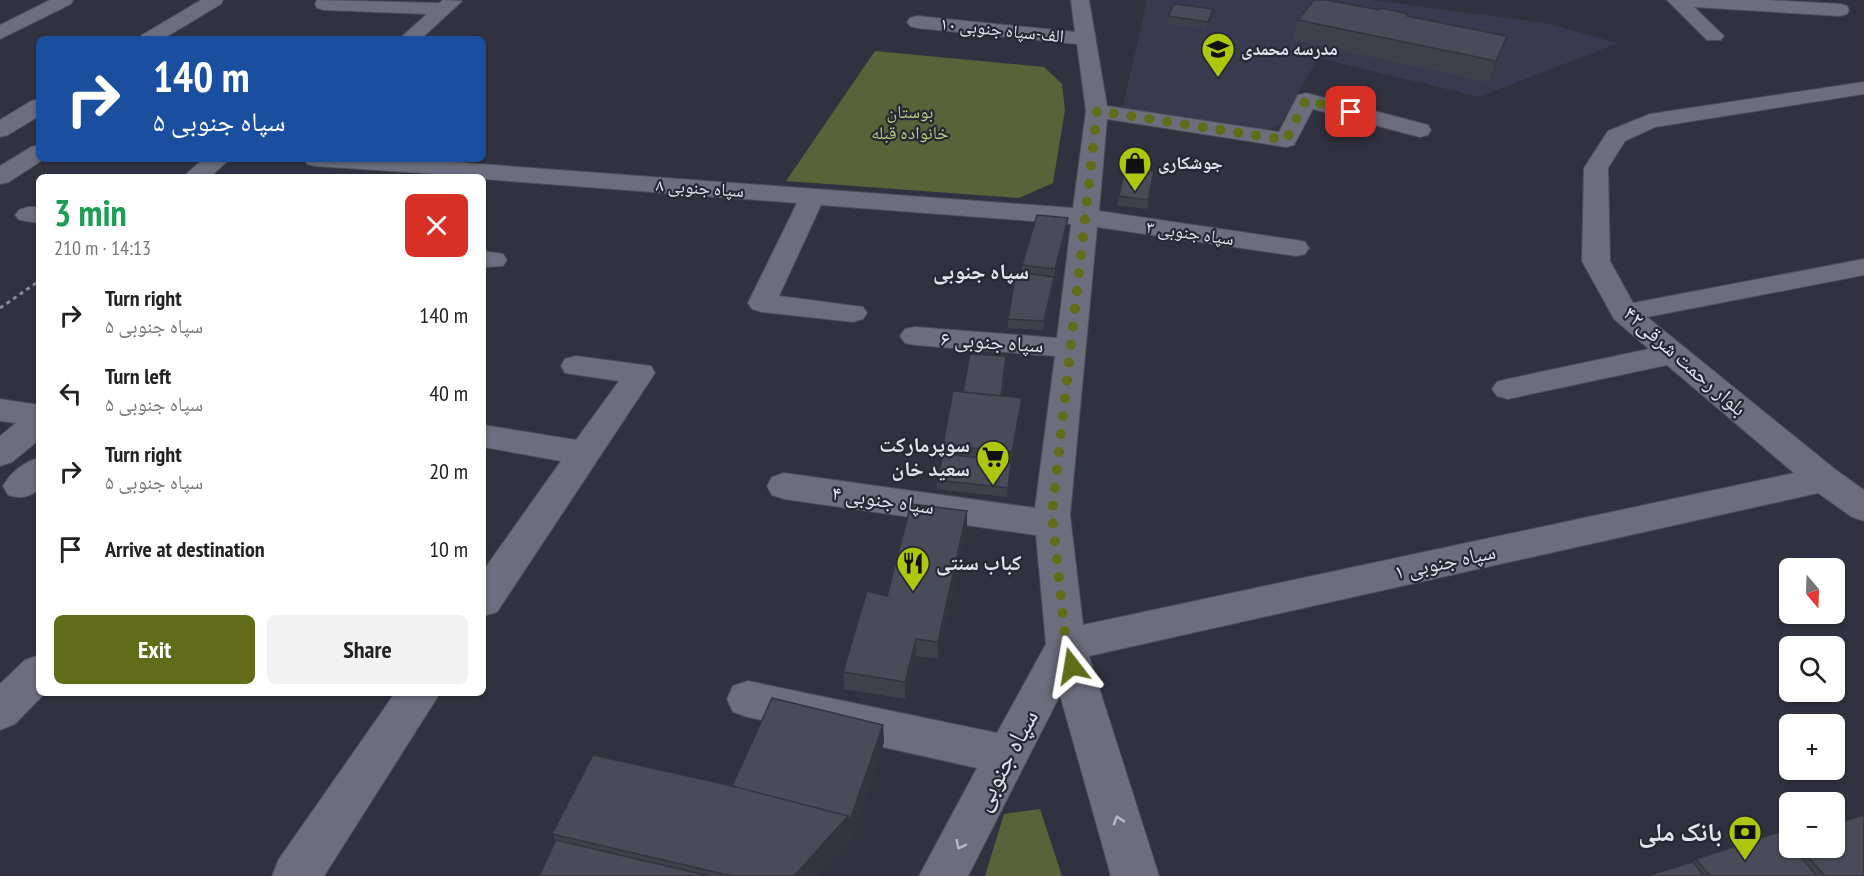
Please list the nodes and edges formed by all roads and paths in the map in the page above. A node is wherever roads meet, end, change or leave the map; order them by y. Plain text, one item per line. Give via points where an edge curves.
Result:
1 (64, 0) edge
2 (214, 0) edge
3 (1080, 0) edge
4 (1676, 0) edge
5 (324, 3) dead end
6 (449, 4) edge
7 (1840, 10) dead end
8 (917, 22) dead end
9 (19, 23) junction
10 (61, 26) dead end
11 (0, 33) edge
12 (154, 36) edge
13 (412, 36) edge
14 (1714, 36) dead end
15 (1087, 39) junction
16 (1864, 88) edge
17 (36, 108) edge
18 (1097, 111) junction
19 (0, 130) edge
20 (1420, 130) dead end
21 (0, 134) edge
22 (36, 137) edge
23 (36, 154) edge
24 (214, 162) edge
25 (355, 162) edge
26 (500, 173) junction
27 (199, 174) edge
28 (0, 177) edge
29 (486, 189) edge
30 (813, 197) junction
31 (1084, 218) junction
32 (1296, 248) dead end
33 (1864, 267) edge
34 (36, 283) edge
35 (0, 309) edge
36 (853, 313) dead end
37 (1624, 313) junction
38 (915, 336) dead end
39 (1070, 348) junction
40 (1673, 354) junction
41 (576, 366) dead end
42 (1508, 389) dead end
43 (0, 410) edge
44 (36, 416) edge
45 (36, 424) edge
46 (486, 436) edge
47 (585, 453) junction
48 (0, 454) edge
49 (1824, 479) junction
50 (784, 486) dead end
51 (1864, 508) edge
52 (1053, 524) junction
53 (486, 597) edge
54 (1066, 645) junction
55 (36, 675) edge
56 (417, 696) edge
57 (748, 699) dead end
58 (0, 711) edge
59 (1008, 755) junction
60 (296, 876) edge
61 (943, 876) edge
62 (1135, 876) edge

1 - 9 street
2 - 12 street
3 - 15 street
4 - 7 street
4 - 14 street
5 - 6 street
6 - 13 street
8 - 15 street, ۱۰ الف-سپاه جنوبی
9 - 10 street
9 - 11 street
15 - 18 street
16 - 37 street, بلوار رحمت شرقی۴۲ via 1650,122 1616,136 1596,168 1596,261
17 - 19 street
18 - 20 street via 1286,140 1306,100
18 - 31 street
21 - 22 street
23 - 28 street
24 - 27 street
25 - 26 street, ۸ سپاه جنوبی
26 - 29 street
26 - 30 street, ۸ سپاه جنوبی
30 - 31 street, ۸ سپاه جنوبی
30 - 36 street via 762,303
31 - 32 street, ۳ سپاه جنوبی
31 - 39 street
33 - 37 street
34 - 35 path
37 - 40 street, بلوار رحمت شرقی۴۲
38 - 39 street, ۶ سپاه جنوبی
39 - 52 street
40 - 42 street
40 - 49 street, بلوار رحمت شرقی۴۲
41 - 47 street via 640,373
43 - 44 street
45 - 48 street
46 - 47 street
47 - 53 street
49 - 51 street, بلوار رحمت شرقی۴۲
49 - 54 street, ۱ سپاه جنوبی
50 - 52 street, ۴ سپاه جنوبی
52 - 54 street
54 - 59 street, سپاه جنوبی
62 -> 54 street
55 - 58 street
56 - 60 street
57 - 59 street
59 -> 61 street, سپاه جنوبی

